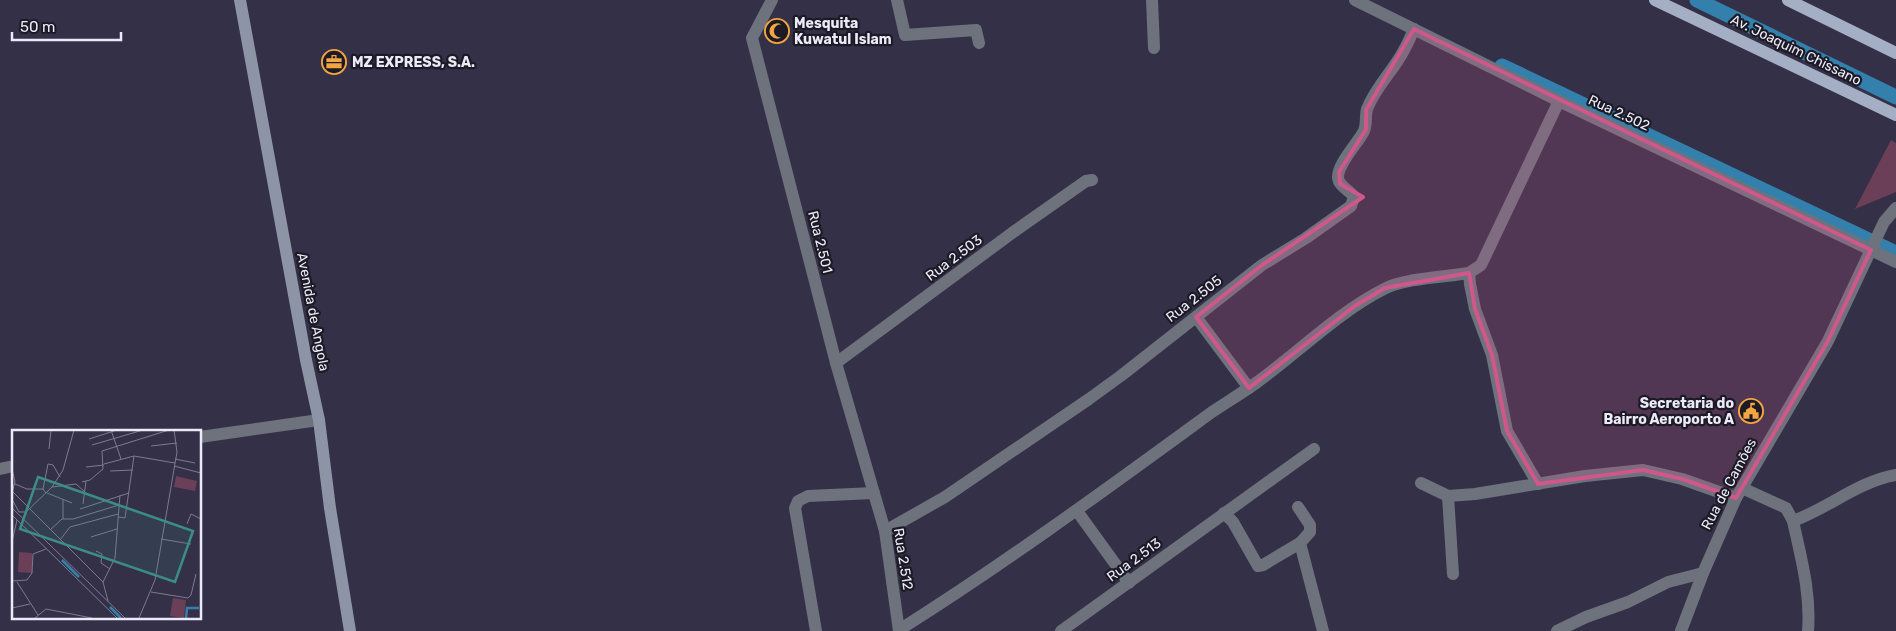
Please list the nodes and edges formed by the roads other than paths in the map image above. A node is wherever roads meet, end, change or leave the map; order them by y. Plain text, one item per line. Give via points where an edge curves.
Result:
1 (240, 0) edge
2 (772, 0) edge
3 (897, 0) edge
4 (1152, 0) edge
5 (1355, 0) edge
6 (1655, 0) edge
7 (1788, 0) edge
8 (1414, 29) junction
9 (979, 44) dead end
10 (1154, 48) dead end
11 (1896, 53) edge
12 (1560, 102) junction
13 (1896, 115) edge
14 (1092, 180) dead end
15 (1896, 208) edge
16 (1871, 250) junction
17 (1896, 262) edge
18 (1469, 273) junction
19 (1196, 316) junction
20 (836, 363) junction
21 (1249, 388) junction
22 (319, 420) junction
23 (201, 437) edge
24 (1314, 449) dead end
25 (1896, 475) edge
26 (1421, 482) dead end
27 (1538, 484) junction
28 (874, 493) junction
29 (1739, 493) junction
30 (1448, 496) junction
31 (1298, 507) dead end
32 (1077, 511) junction
33 (1224, 513) junction
34 (1793, 521) junction
35 (885, 531) junction
36 (1300, 543) junction
37 (1703, 573) junction
38 (1453, 574) dead end
39 (1129, 583) junction
40 (350, 631) edge
41 (816, 631) edge
42 (899, 631) edge
43 (1061, 631) edge
44 (1323, 631) edge
45 (1557, 631) edge
46 (1681, 631) edge
47 (1808, 631) edge

1 - 22 main road, Avenida de Angola
2 - 20 street, Rua 2.501 via 752,38
3 - 9 street via 905,36 976,30
4 - 10 street
5 - 8 street, Rua 2.502
6 - 13 main road, Av. Joaquim Chissano
7 - 11 main road
8 - 12 street, Rua 2.502
8 - 19 street, Rua 2.505 via 1404,51 1366,110 1366,129 1339,172 1338,181 1354,197 1351,206 1262,265
12 - 16 street, Rua 2.502
12 - 18 street via 1481,265
14 - 20 street, Rua 2.503 via 1012,233
15 - 16 street, Rua de Camões via 1884,222
16 - 17 street, Rua 2.502
16 - 29 street, Rua de Camões via 1823,350
18 - 21 street via 1385,288 1355,306
18 - 27 street via 1475,308 1492,355 1506,432
19 - 21 street
19 - 35 street, Rua 2.505 via 1089,399 944,497
20 - 28 street, Rua 2.501
21 - 32 street
22 - 23 street
22 - 40 main road, Avenida de Angola
24 - 33 street, Rua 2.513
25 - 34 street via 1861,485
26 - 30 street
27 - 29 street via 1643,470
27 - 30 street
28 - 35 street, Rua 2.512
28 - 41 street via 808,496 798,501 795,508
29 - 34 street via 1786,508
29 - 37 street, Rua de Camões
30 - 38 street
31 - 36 street via 1311,529
32 - 39 street
32 - 42 street
33 - 36 street via 1233,522 1258,566
33 - 39 street, Rua 2.513
34 - 47 street via 1806,583
35 - 42 street, Rua 2.512
36 - 44 street
37 - 45 street via 1668,582
37 - 46 street, Rua de Camões
39 - 43 street, Rua 2.513

